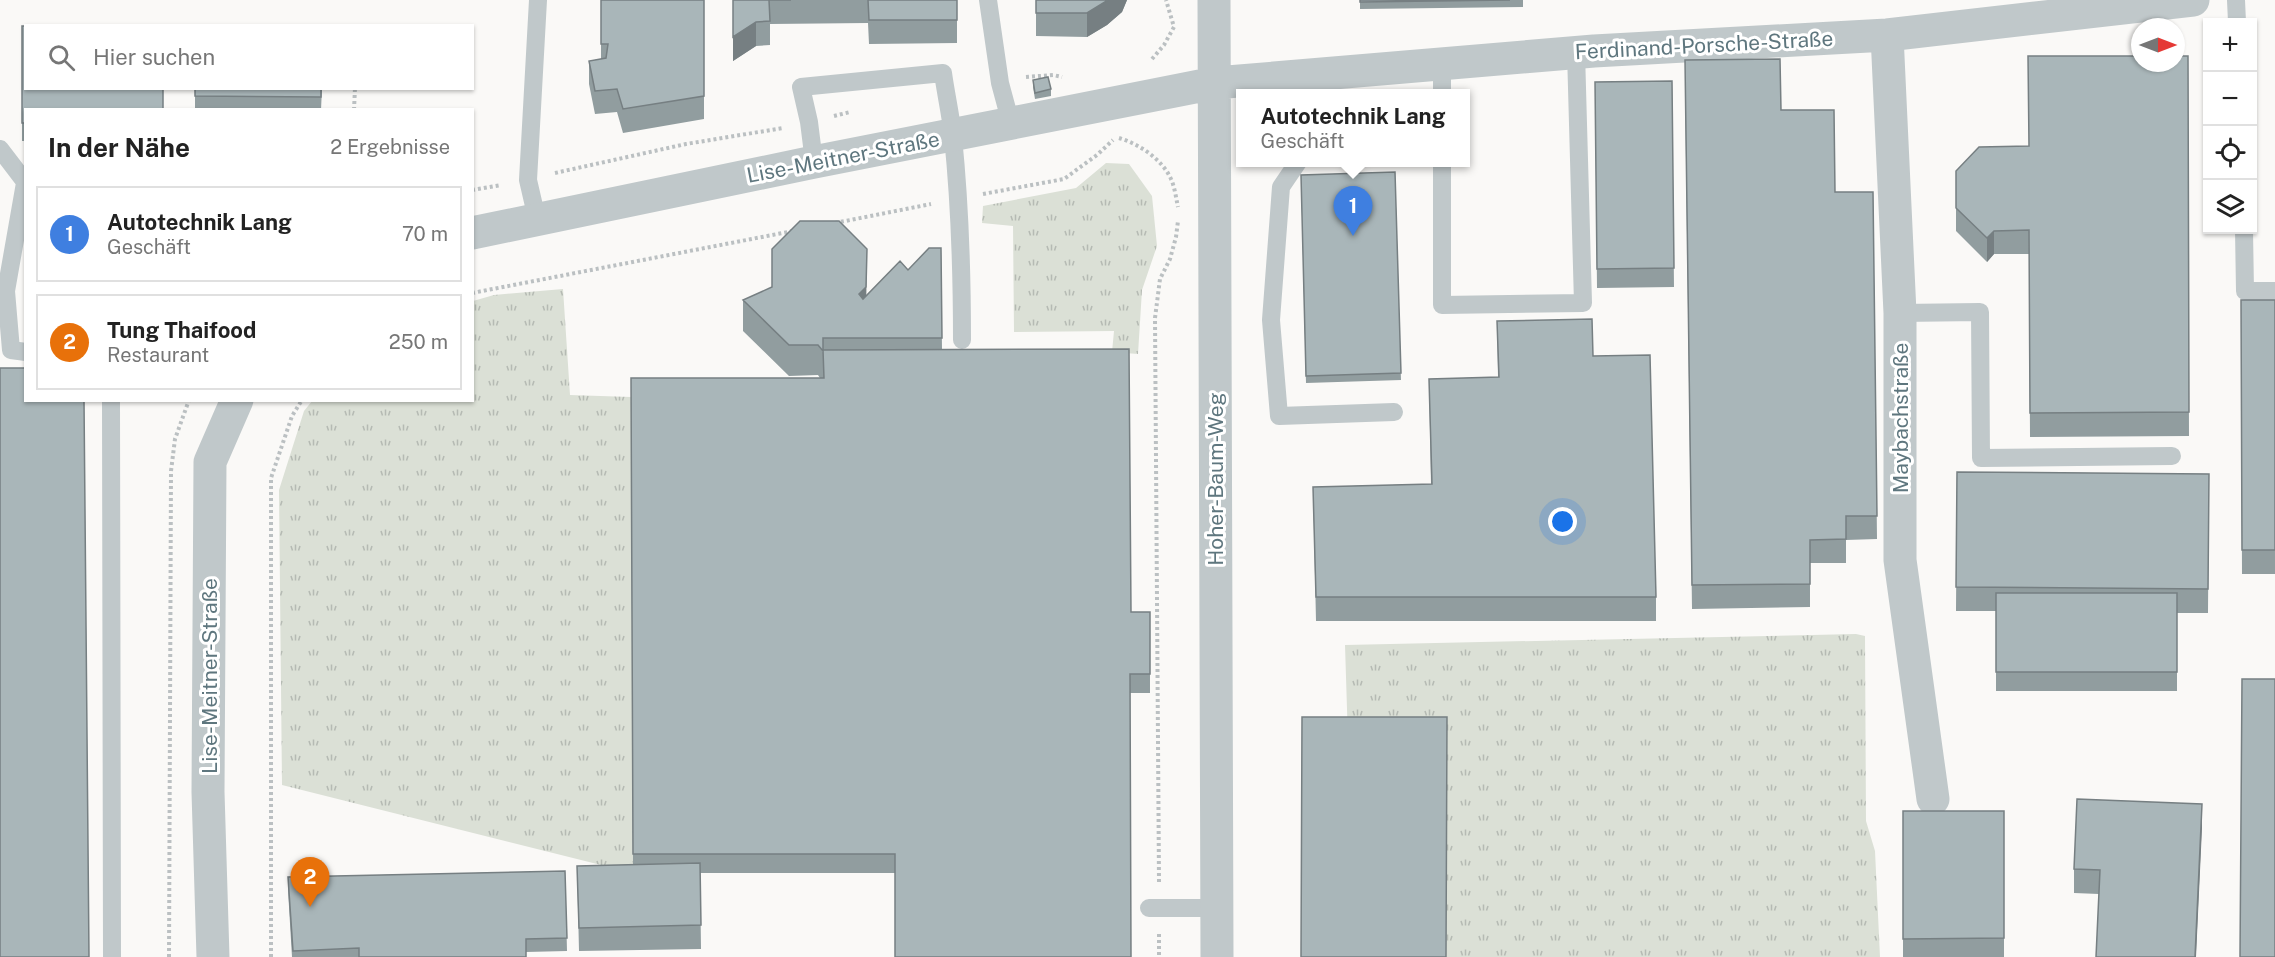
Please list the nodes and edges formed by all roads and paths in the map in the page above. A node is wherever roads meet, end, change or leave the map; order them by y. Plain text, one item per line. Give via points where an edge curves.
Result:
1 (537, 0) edge
2 (988, 0) edge
3 (1166, 0) edge
4 (1214, 0) edge
5 (2193, 0) edge
6 (2236, 0) edge
7 (2237, 18) edge
8 (1887, 35) junction
9 (1576, 52) junction
10 (1149, 63) dead end
11 (1442, 79) edge
12 (1072, 80) dead end
13 (1000, 83) junction
14 (1339, 83) edge
15 (1215, 84) junction
16 (356, 90) edge
17 (354, 108) edge
18 (860, 110) dead end
19 (809, 122) junction
20 (1011, 124) junction
21 (953, 135) junction
22 (0, 149) edge
23 (814, 162) junction
24 (1295, 167) edge
25 (1442, 167) edge
26 (528, 180) junction
27 (24, 182) edge
28 (24, 189) edge
29 (474, 190) edge
30 (958, 198) junction
31 (1179, 210) dead end
32 (537, 219) junction
33 (1178, 219) dead end
34 (832, 223) edge
35 (798, 230) edge
36 (474, 232) edge
37 (2244, 234) edge
38 (2275, 291) edge
39 (474, 293) edge
40 (1900, 313) junction
41 (962, 340) dead end
42 (24, 352) edge
43 (111, 402) edge
44 (236, 402) edge
45 (301, 402) edge
46 (1394, 412) dead end
47 (2172, 456) dead end
48 (1933, 799) dead end
49 (1154, 908) junction
50 (1217, 908) junction
51 (112, 957) edge
52 (213, 957) edge
53 (271, 957) edge
54 (1160, 957) edge
55 (1217, 957) edge

1 - 26 lane
2 - 13 lane
3 - 10 path via 1174,27
4 - 15 street, Hoher-Baum-Weg
5 - 8 street, Ferdinand-Porsche-Straße
6 - 7 lane
8 - 9 street, Ferdinand-Porsche-Straße
8 - 40 street, Maybachstraße
9 - 11 street, Ferdinand-Porsche-Straße
9 - 25 lane via 1583,303 1442,305
11 - 14 street, Ferdinand-Porsche-Straße
12 - 13 path via 1035,75
13 - 20 lane
14 - 15 street, Ferdinand-Porsche-Straße
15 - 20 street, Lise-Meitner-Straße
15 - 50 street, Hoher-Baum-Weg
16 - 17 path
18 - 19 path
19 - 21 lane via 801,87 943,74
19 - 23 lane
19 - 26 path via 686,144
20 - 21 street, Lise-Meitner-Straße
21 - 23 street, Lise-Meitner-Straße
21 - 30 lane
22 - 27 lane
23 - 32 street, Lise-Meitner-Straße
24 - 46 lane via 1281,187 1271,320 1279,416
26 - 29 path
26 - 32 lane
28 - 42 lane via 6,291 11,351
30 - 31 path via 1064,178 1116,137 1130,141 1158,160 1171,178
30 - 34 path
30 - 41 lane
32 - 36 street, Lise-Meitner-Straße
33 - 49 path via 1170,259 1160,279 1155,318
35 - 39 path
37 - 38 lane via 2246,291
40 - 47 lane via 1980,312 1981,458
40 - 48 street, Maybachstraße via 1900,560
43 - 51 lane
44 - 52 street, Lise-Meitner-Straße via 210,462 208,792
45 - 53 path via 292,416 271,478
49 - 50 lane
49 - 54 path
50 - 55 street, Hoher-Baum-Weg

